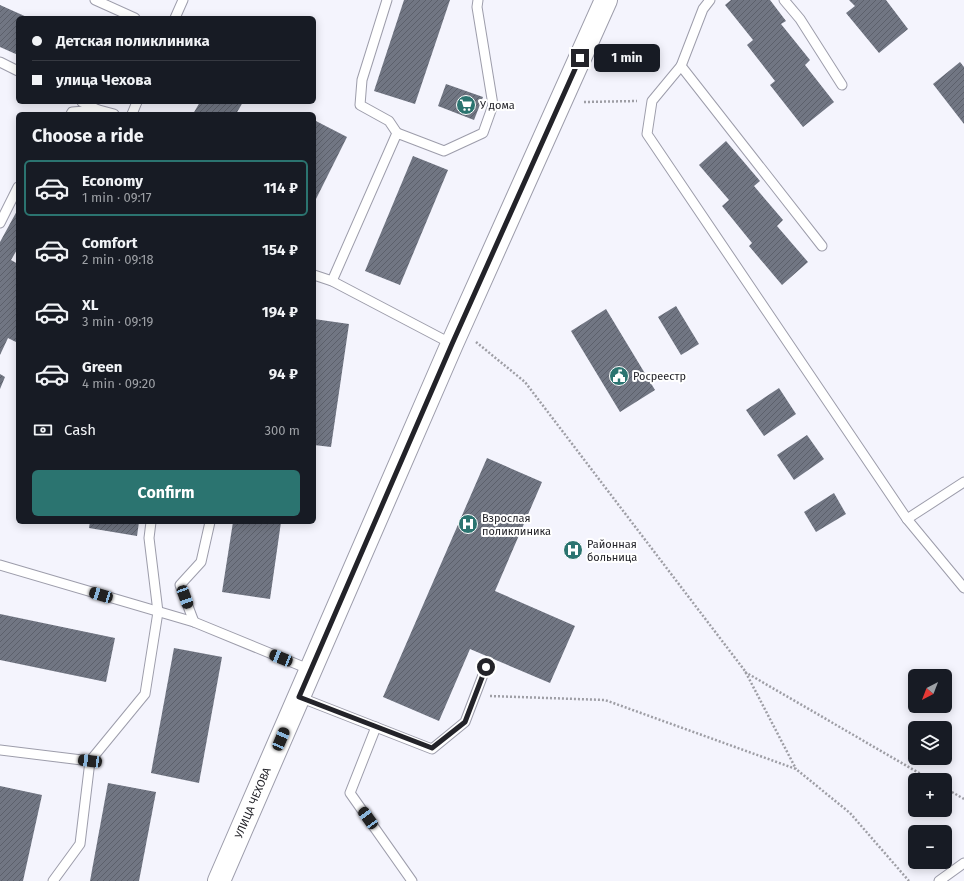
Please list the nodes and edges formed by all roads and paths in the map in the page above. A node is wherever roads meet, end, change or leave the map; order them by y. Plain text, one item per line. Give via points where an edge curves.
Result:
1 (95, 0) edge
2 (183, 0) edge
3 (387, 0) edge
4 (478, 0) edge
5 (606, 0) edge
6 (710, 0) edge
7 (784, 0) edge
8 (131, 16) edge
9 (176, 16) edge
10 (0, 62) edge
11 (681, 66) junction
12 (16, 70) edge
13 (842, 85) dead end
14 (652, 101) junction
15 (560, 102) junction
16 (86, 104) edge
17 (99, 110) junction
18 (72, 112) edge
19 (106, 112) edge
20 (397, 133) junction
21 (16, 191) edge
22 (0, 224) edge
23 (822, 246) dead end
24 (316, 276) edge
25 (332, 281) junction
26 (455, 336) junction
27 (964, 482) edge
28 (907, 519) junction
29 (151, 524) edge
30 (210, 524) edge
31 (0, 565) edge
32 (964, 588) edge
33 (158, 612) junction
34 (194, 622) junction
35 (486, 667) dead end
36 (310, 670) junction
37 (745, 672) junction
38 (475, 696) junction
39 (299, 697) junction
40 (376, 727) junction
41 (0, 750) edge
42 (90, 761) junction
43 (796, 769) junction
44 (919, 773) edge
45 (952, 792) edge
46 (964, 799) edge
47 (964, 863) edge
48 (52, 881) edge
49 (219, 881) edge
50 (412, 881) edge
51 (909, 881) edge
52 (939, 881) edge

1 - 8 lane
2 - 9 lane
3 - 20 lane via 362,80 360,105 389,121
4 - 20 lane via 477,7 494,105 483,133 444,151
5 - 15 street, УЛИЦА ЧЕХОВА
6 - 11 lane via 703,9
7 - 13 lane via 800,19
10 - 12 lane
11 - 14 lane
11 - 23 lane
14 - 15 path
14 - 28 lane via 647,134
15 - 26 street, УЛИЦА ЧЕХОВА
16 - 17 lane
17 - 18 lane
17 - 19 lane
20 - 25 lane
21 - 22 lane
24 - 25 lane
25 - 26 lane
26 - 36 street, УЛИЦА ЧЕХОВА
26 - 37 path via 525,382
27 - 28 lane
28 - 32 lane
29 - 33 lane via 149,538
30 - 34 lane via 201,562 180,585
31 - 33 lane
33 - 34 lane
33 - 42 lane via 145,694
34 - 36 lane
35 - 38 lane
36 - 39 street, УЛИЦА ЧЕХОВА
37 - 43 path
37 - 44 path
38 - 40 lane via 465,722 432,748
38 - 43 path via 605,700
39 - 40 lane
39 - 49 street, УЛИЦА ЧЕХОВА
40 - 50 lane via 350,793
41 - 42 lane
42 - 48 lane via 80,844
43 - 51 path via 850,813
45 - 46 path
47 - 52 lane

